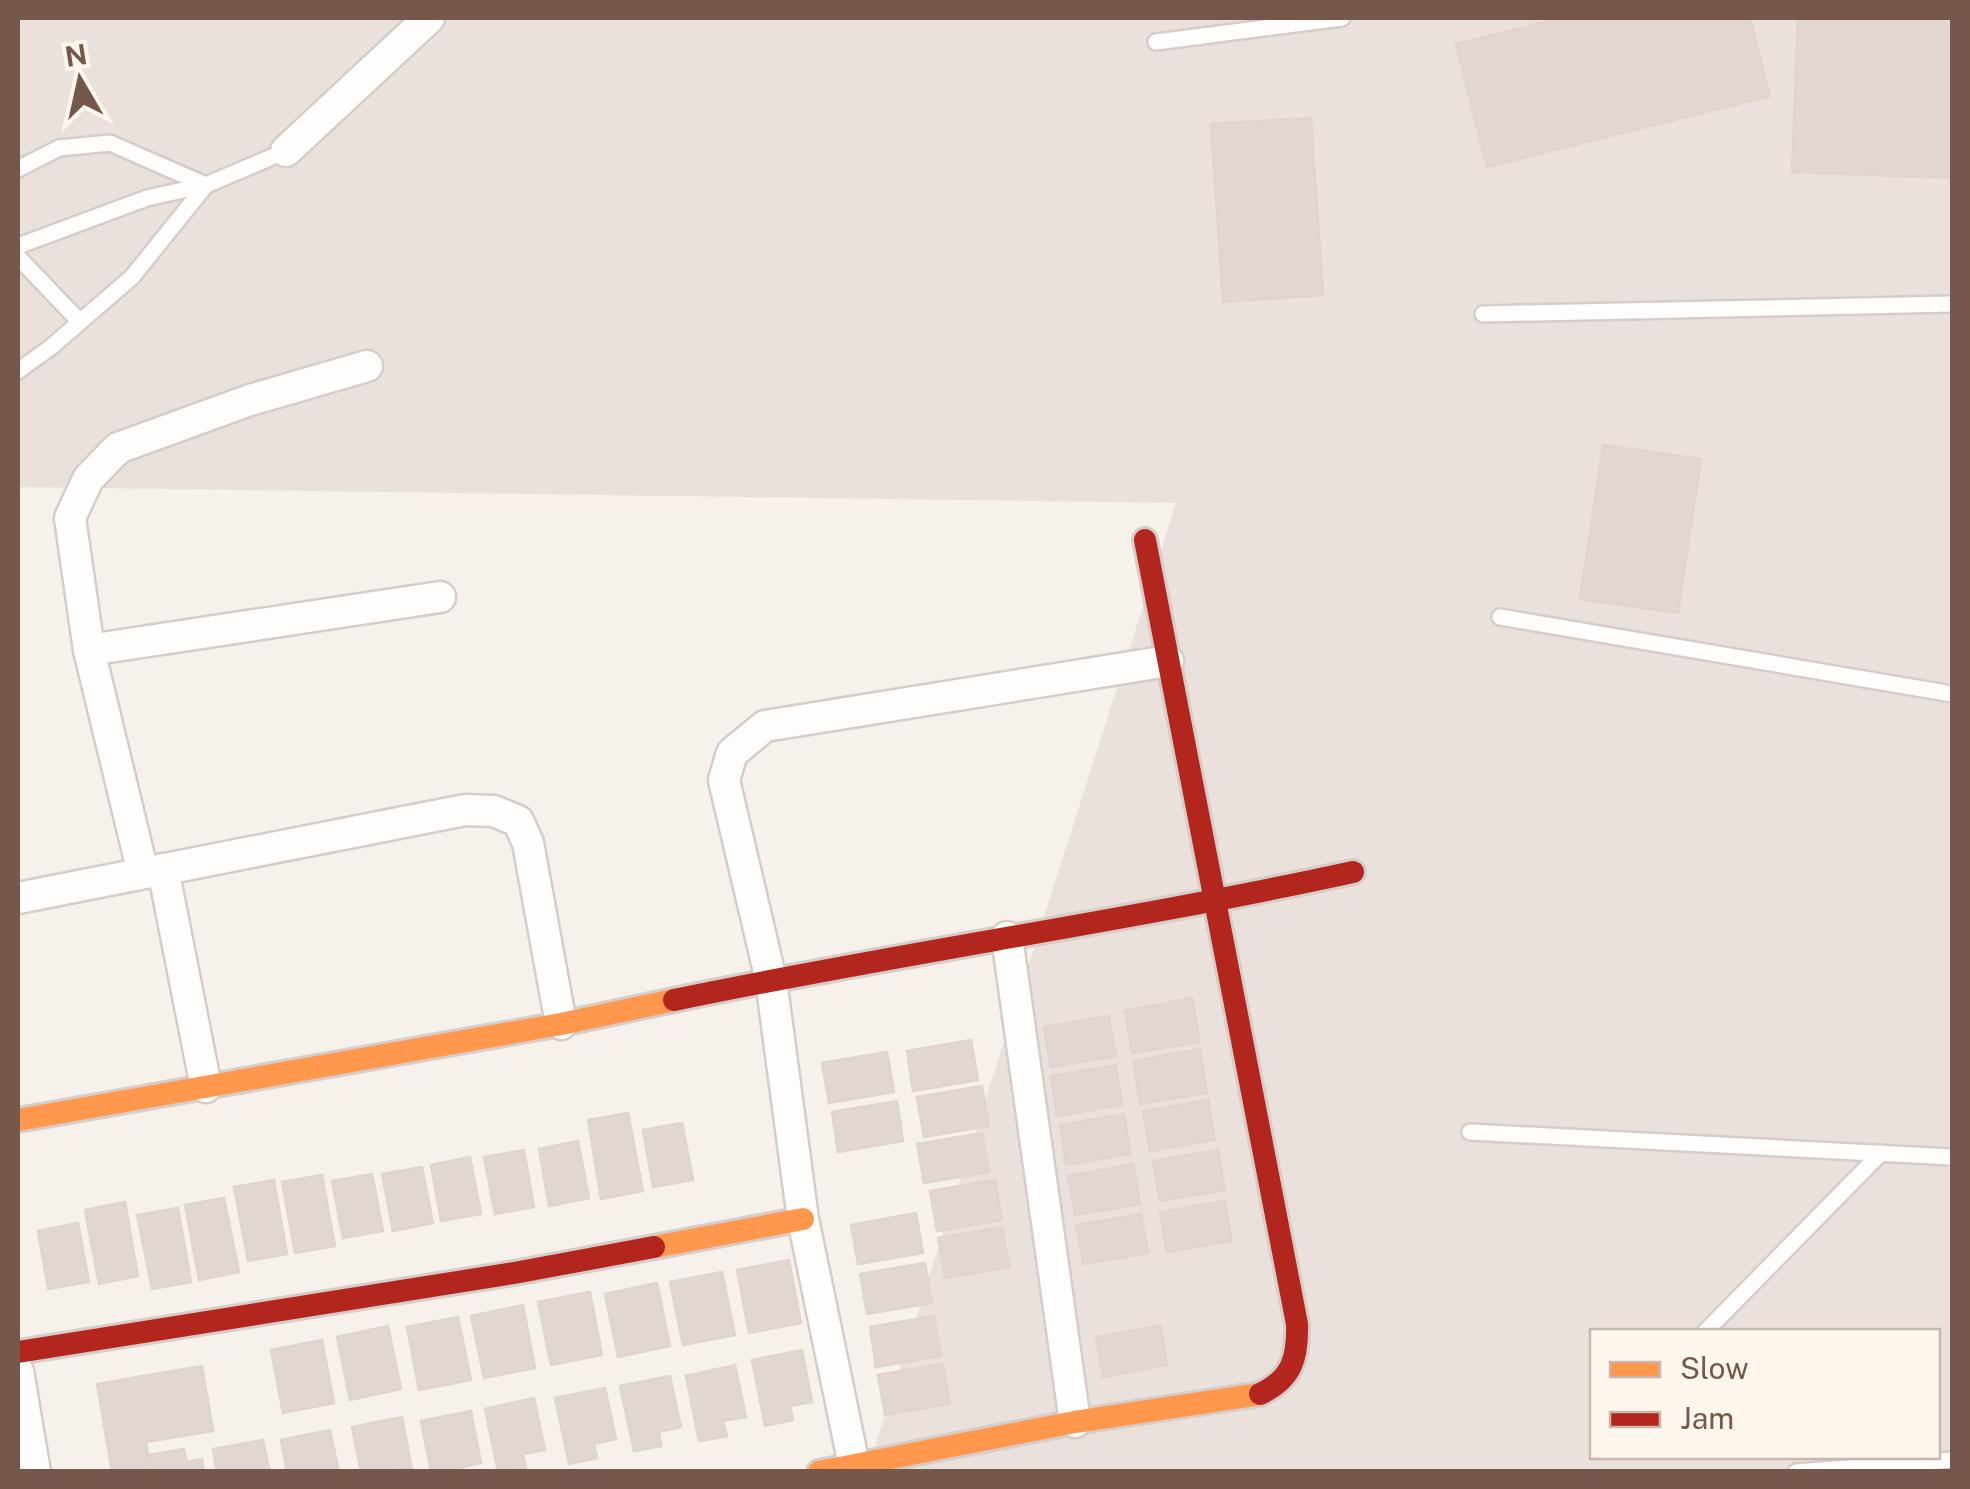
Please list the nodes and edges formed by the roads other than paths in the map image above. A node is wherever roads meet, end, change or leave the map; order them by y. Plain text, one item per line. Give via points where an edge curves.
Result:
1 (429, 18) edge
2 (1342, 18) edge
3 (1156, 42) dead end
4 (286, 152) joint
5 (18, 169) edge
6 (206, 185) junction
7 (18, 246) edge
8 (18, 257) edge
9 (1952, 304) edge
10 (1483, 314) dead end
11 (80, 322) junction
12 (368, 366) dead end
13 (18, 371) edge
14 (1145, 540) dead end
15 (440, 596) dead end
16 (1500, 617) dead end
17 (89, 650) junction
18 (1168, 660) junction
19 (1952, 694) edge
20 (153, 871) junction
21 (1353, 872) dead end
22 (18, 898) edge
23 (1216, 902) junction
24 (1008, 938) junction
25 (771, 980) junction
26 (560, 1024) junction
27 (206, 1087) junction
28 (18, 1120) edge
29 (1470, 1132) dead end
30 (1882, 1153) junction
31 (1952, 1157) edge
32 (803, 1219) junction
33 (1708, 1329) edge
34 (18, 1352) edge
35 (18, 1372) edge
36 (1075, 1422) junction
37 (1952, 1460) edge
38 (854, 1465) junction
39 (36, 1472) edge
40 (819, 1472) edge
41 (1796, 1472) edge

1 - 4 street
2 - 3 lane
4 - 6 lane
5 - 6 lane via 59,148 110,143
6 - 7 lane via 146,198
6 - 11 lane via 132,277
8 - 11 lane
9 - 10 lane
11 - 13 lane
12 - 17 street via 118,448 88,479 70,518
14 - 18 street
15 - 17 street
16 - 19 lane
17 - 20 street
18 - 23 street
18 - 25 street via 765,726 732,752 724,780
20 - 22 street
20 - 26 street via 465,810 506,816 518,821 528,843
20 - 27 street
21 - 23 street
23 - 24 street
23 - 36 street via 1299,1352 1291,1374 1250,1398
24 - 25 street
24 - 36 street
25 - 26 street
25 - 32 street
26 - 27 street
27 - 28 street
29 - 30 lane
30 - 31 lane
30 - 33 lane
32 - 34 street
32 - 38 street
35 - 39 street
36 - 38 street
37 - 41 lane
38 - 40 street

